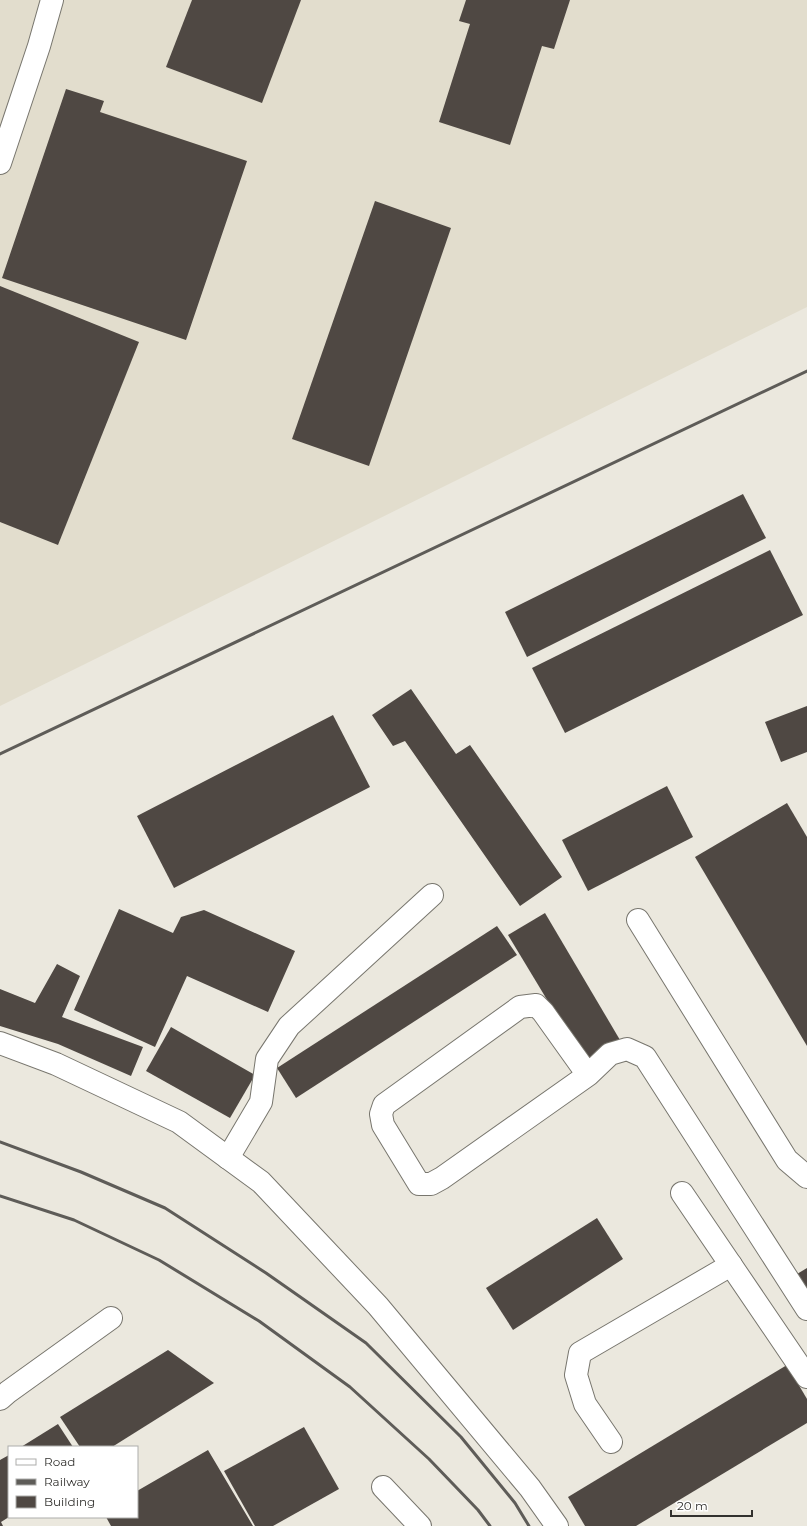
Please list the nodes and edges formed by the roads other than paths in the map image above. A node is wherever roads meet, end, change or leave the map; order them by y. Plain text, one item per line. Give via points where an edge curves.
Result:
1 (52, 0) edge
2 (0, 163) edge
3 (432, 896) dead end
4 (638, 920) dead end
5 (0, 1042) edge
6 (588, 1075) junction
7 (228, 1158) junction
8 (807, 1177) edge
9 (682, 1193) dead end
10 (731, 1265) junction
11 (807, 1309) edge
12 (111, 1318) dead end
13 (807, 1377) edge
14 (0, 1399) edge
15 (611, 1442) dead end
16 (383, 1487) dead end
17 (420, 1526) edge
18 (557, 1526) edge

1 - 2 lane
3 - 7 lane via 290,1026 267,1059 261,1102
4 - 8 lane via 786,1160
5 - 7 lane via 56,1064 179,1122
6 - 6 lane via 431,1184 419,1184 383,1125 381,1114 384,1105 520,1006 536,1005 543,1012
6 - 11 lane via 610,1054 627,1050 645,1058
7 - 18 lane via 261,1182 378,1306 530,1488
9 - 10 lane
10 - 13 lane
10 - 15 lane via 580,1353 576,1375 584,1404
12 - 14 lane
16 - 17 lane

